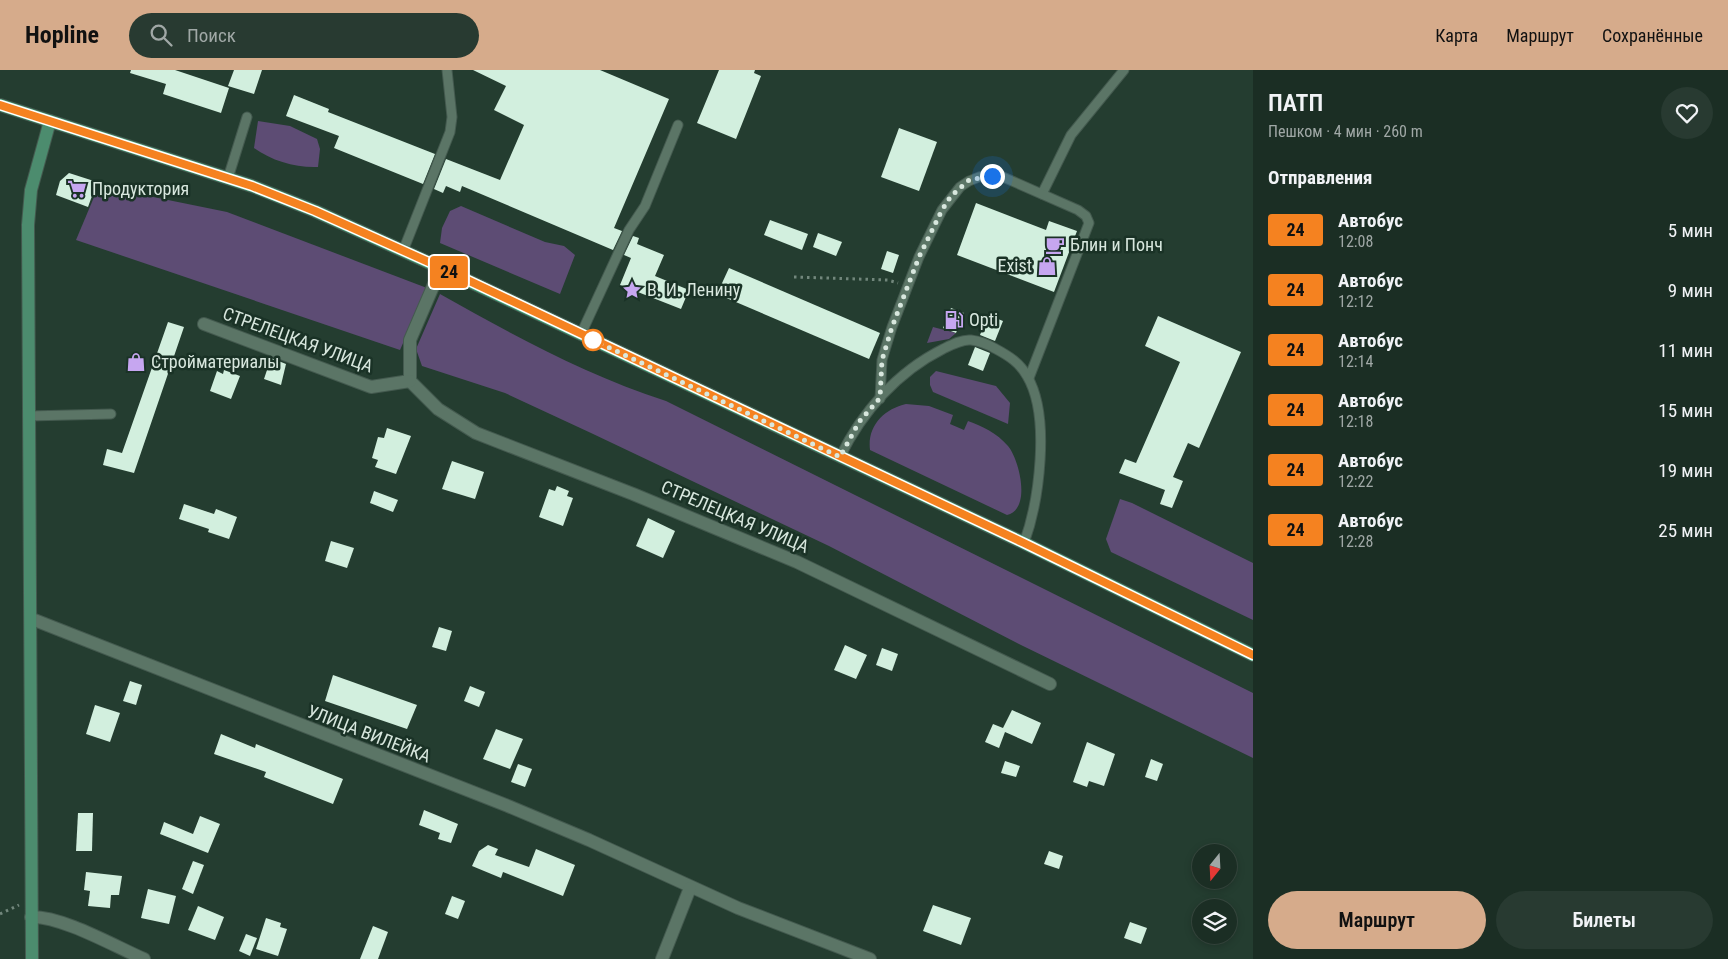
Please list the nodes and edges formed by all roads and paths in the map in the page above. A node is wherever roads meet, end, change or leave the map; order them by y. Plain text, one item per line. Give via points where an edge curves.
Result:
1 (447, 70) edge
2 (1124, 70) edge
3 (0, 105) edge
4 (247, 118) dead end
5 (50, 121) junction
6 (678, 125) dead end
7 (228, 178) junction
8 (1042, 194) junction
9 (404, 251) junction
10 (442, 268) junction
11 (794, 277) dead end
12 (908, 287) junction
13 (204, 324) dead end
14 (580, 334) junction
15 (1029, 378) junction
16 (410, 381) junction
17 (880, 398) junction
18 (111, 414) dead end
19 (28, 416) junction
20 (840, 457) junction
21 (1024, 543) junction
22 (32, 619) junction
23 (1253, 656) edge
24 (1050, 684) dead end
25 (690, 888) junction
26 (31, 900) junction
27 (0, 914) edge
28 (31, 917) junction
29 (32, 959) edge
30 (144, 959) edge
31 (662, 959) edge
32 (870, 959) edge

1 - 9 lane via 452,117 450,132
2 - 8 lane via 1071,135
3 - 5 main road
4 - 7 lane
5 - 7 main road
5 - 19 street via 30,201
6 - 14 lane via 645,206 629,230
7 - 9 main road via 296,203
8 - 12 lane via 1004,178 992,176 969,180 951,196 942,210
8 - 15 lane via 1078,210 1089,223
9 - 10 main road
10 - 14 main road
10 - 16 street via 410,340
11 - 12 path via 888,280
12 - 17 lane via 882,360
13 - 16 street, СТРЕЛЕЦКАЯ УЛИЦА via 371,387
14 - 20 main road
15 - 17 lane via 1017,362 1004,353 978,341 967,340 926,358
15 - 21 lane via 1038,415 1040,454 1034,512
16 - 24 street, СТРЕЛЕЦКАЯ УЛИЦА via 438,409 476,434 797,562
17 - 20 lane via 859,422
18 - 19 lane
19 - 22 street
20 - 21 main road
21 - 23 main road
22 - 25 street, УЛИЦА ВИЛЕЙКА via 508,806
22 - 26 street
25 - 31 street
25 - 32 street, УЛИЦА ВИЛЕЙКА
26 - 27 path
26 - 28 street
28 - 29 street
28 - 30 street via 67,925

